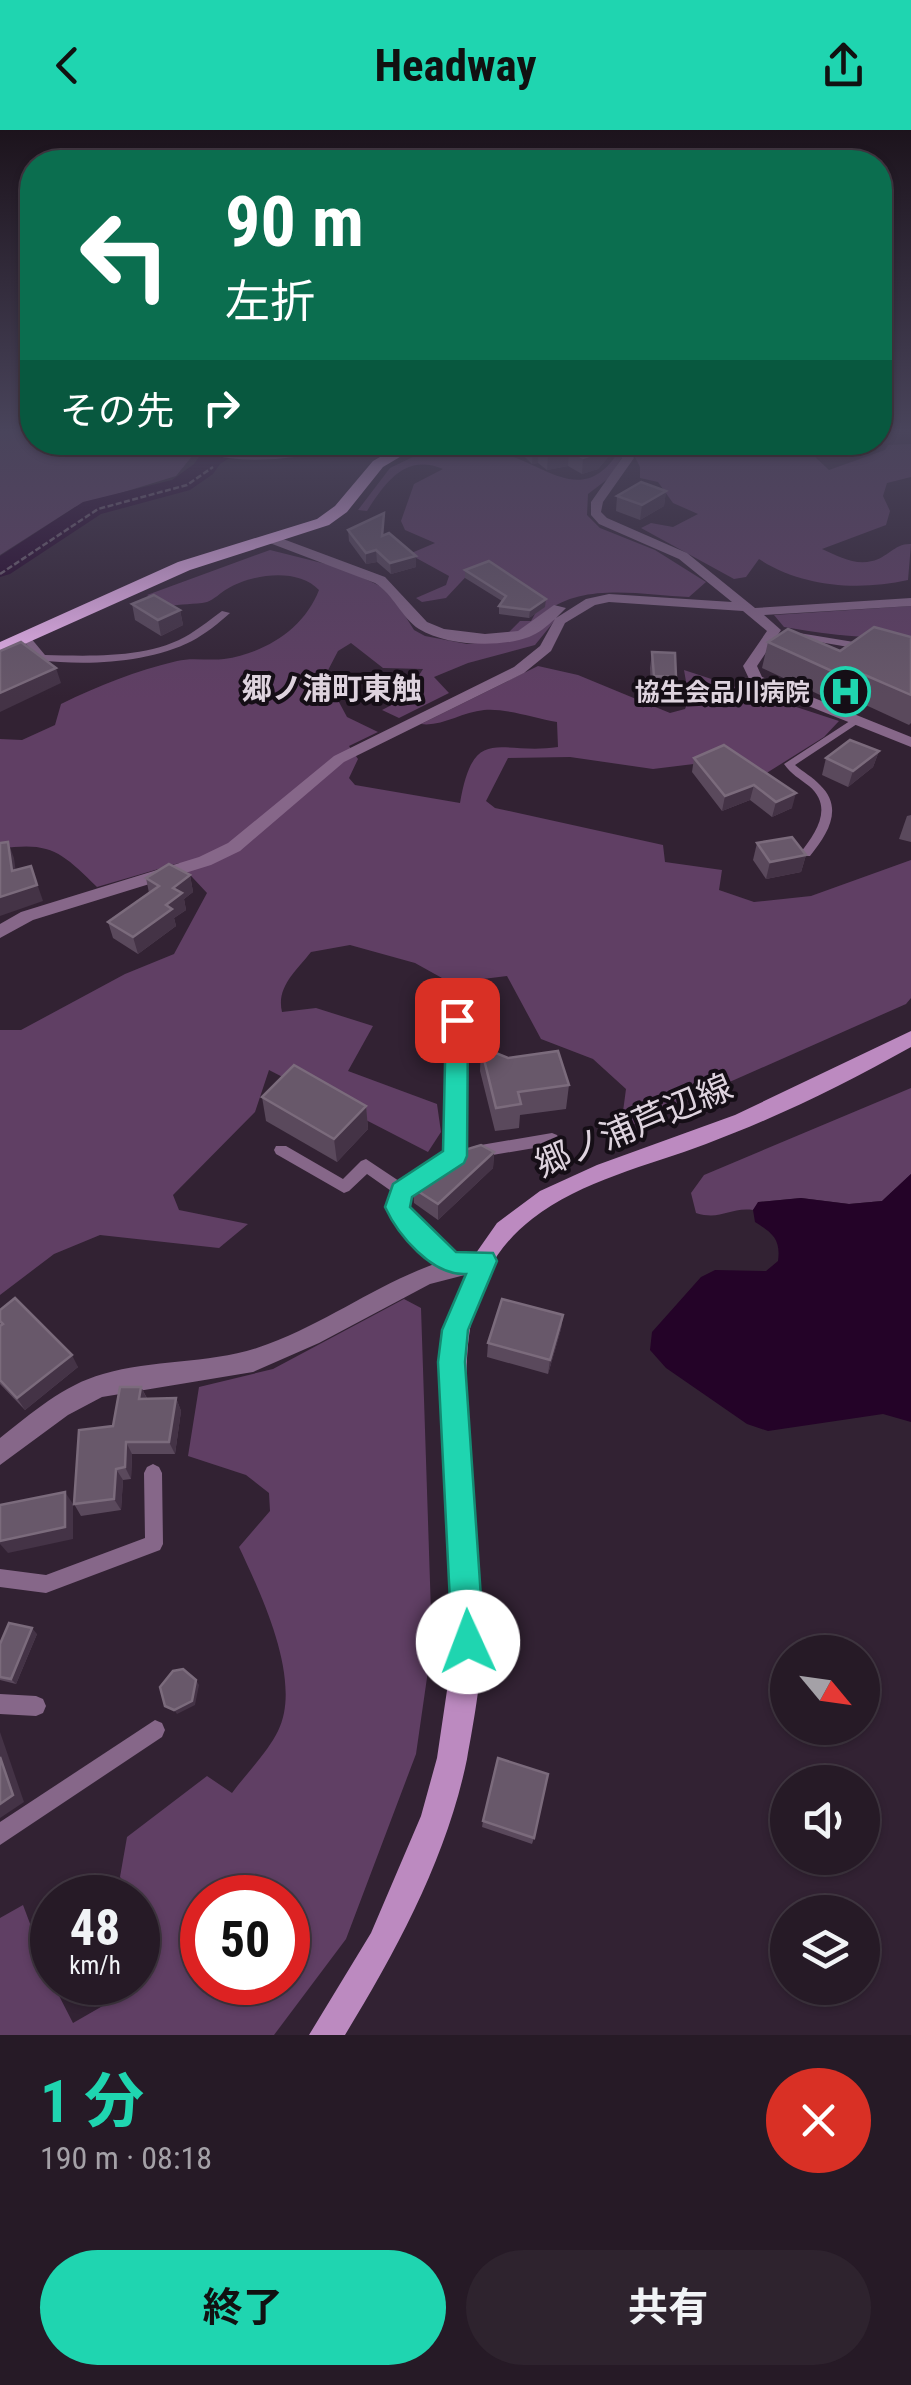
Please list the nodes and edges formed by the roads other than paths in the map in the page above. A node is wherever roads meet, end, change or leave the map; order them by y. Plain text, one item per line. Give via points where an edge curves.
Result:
1 (325, 520) edge
2 (602, 520) edge
3 (272, 539) junction
4 (598, 600) junction
5 (911, 602) edge
6 (750, 610) junction
7 (225, 614) dead end
8 (774, 630) junction
9 (27, 639) junction
10 (0, 648) edge
11 (876, 648) edge
12 (856, 720) junction
13 (911, 742) edge
14 (806, 854) edge
15 (0, 932) edge
16 (475, 1002) dead end
17 (911, 1038) edge
18 (552, 1138) dead end
19 (281, 1150) dead end
20 (455, 1156) junction
21 (402, 1192) junction
22 (484, 1261) junction
23 (452, 1264) junction
24 (0, 1453) edge
25 (152, 1473) dead end
26 (0, 1578) edge
27 (0, 1704) edge
28 (36, 1706) dead end
29 (155, 1730) dead end
30 (0, 1834) edge
31 (326, 2035) edge

1 - 3 highway
2 - 6 street via 683,556
3 - 4 street via 385,582 422,625 460,636 520,636 572,600
3 - 9 highway via 184,566
4 - 6 street
4 - 15 street via 560,620 546,648 519,670 339,759 234,847 27,916
5 - 6 street
6 - 8 street
7 - 9 lane via 178,645 110,659 42,658
8 - 11 lane
8 - 12 street via 750,666 756,680
9 - 10 highway
12 - 13 street
12 - 14 lane via 789,764 826,802 826,825
16 - 20 lane via 457,1020
17 - 22 main road, 郷ノ浦芦辺線 via 717,1131 556,1193 506,1229
18 - 20 lane
19 - 21 lane via 344,1187 366,1165
20 - 21 lane
21 - 23 lane via 397,1207 404,1222
22 - 23 street
22 - 31 main road, 郷ノ浦芦辺線 via 455,1330 452,1362 468,1642 452,1758 436,1817 382,1944
23 - 24 street via 251,1362 81,1393
25 - 26 lane via 154,1544 46,1584
27 - 28 lane
29 - 30 lane

